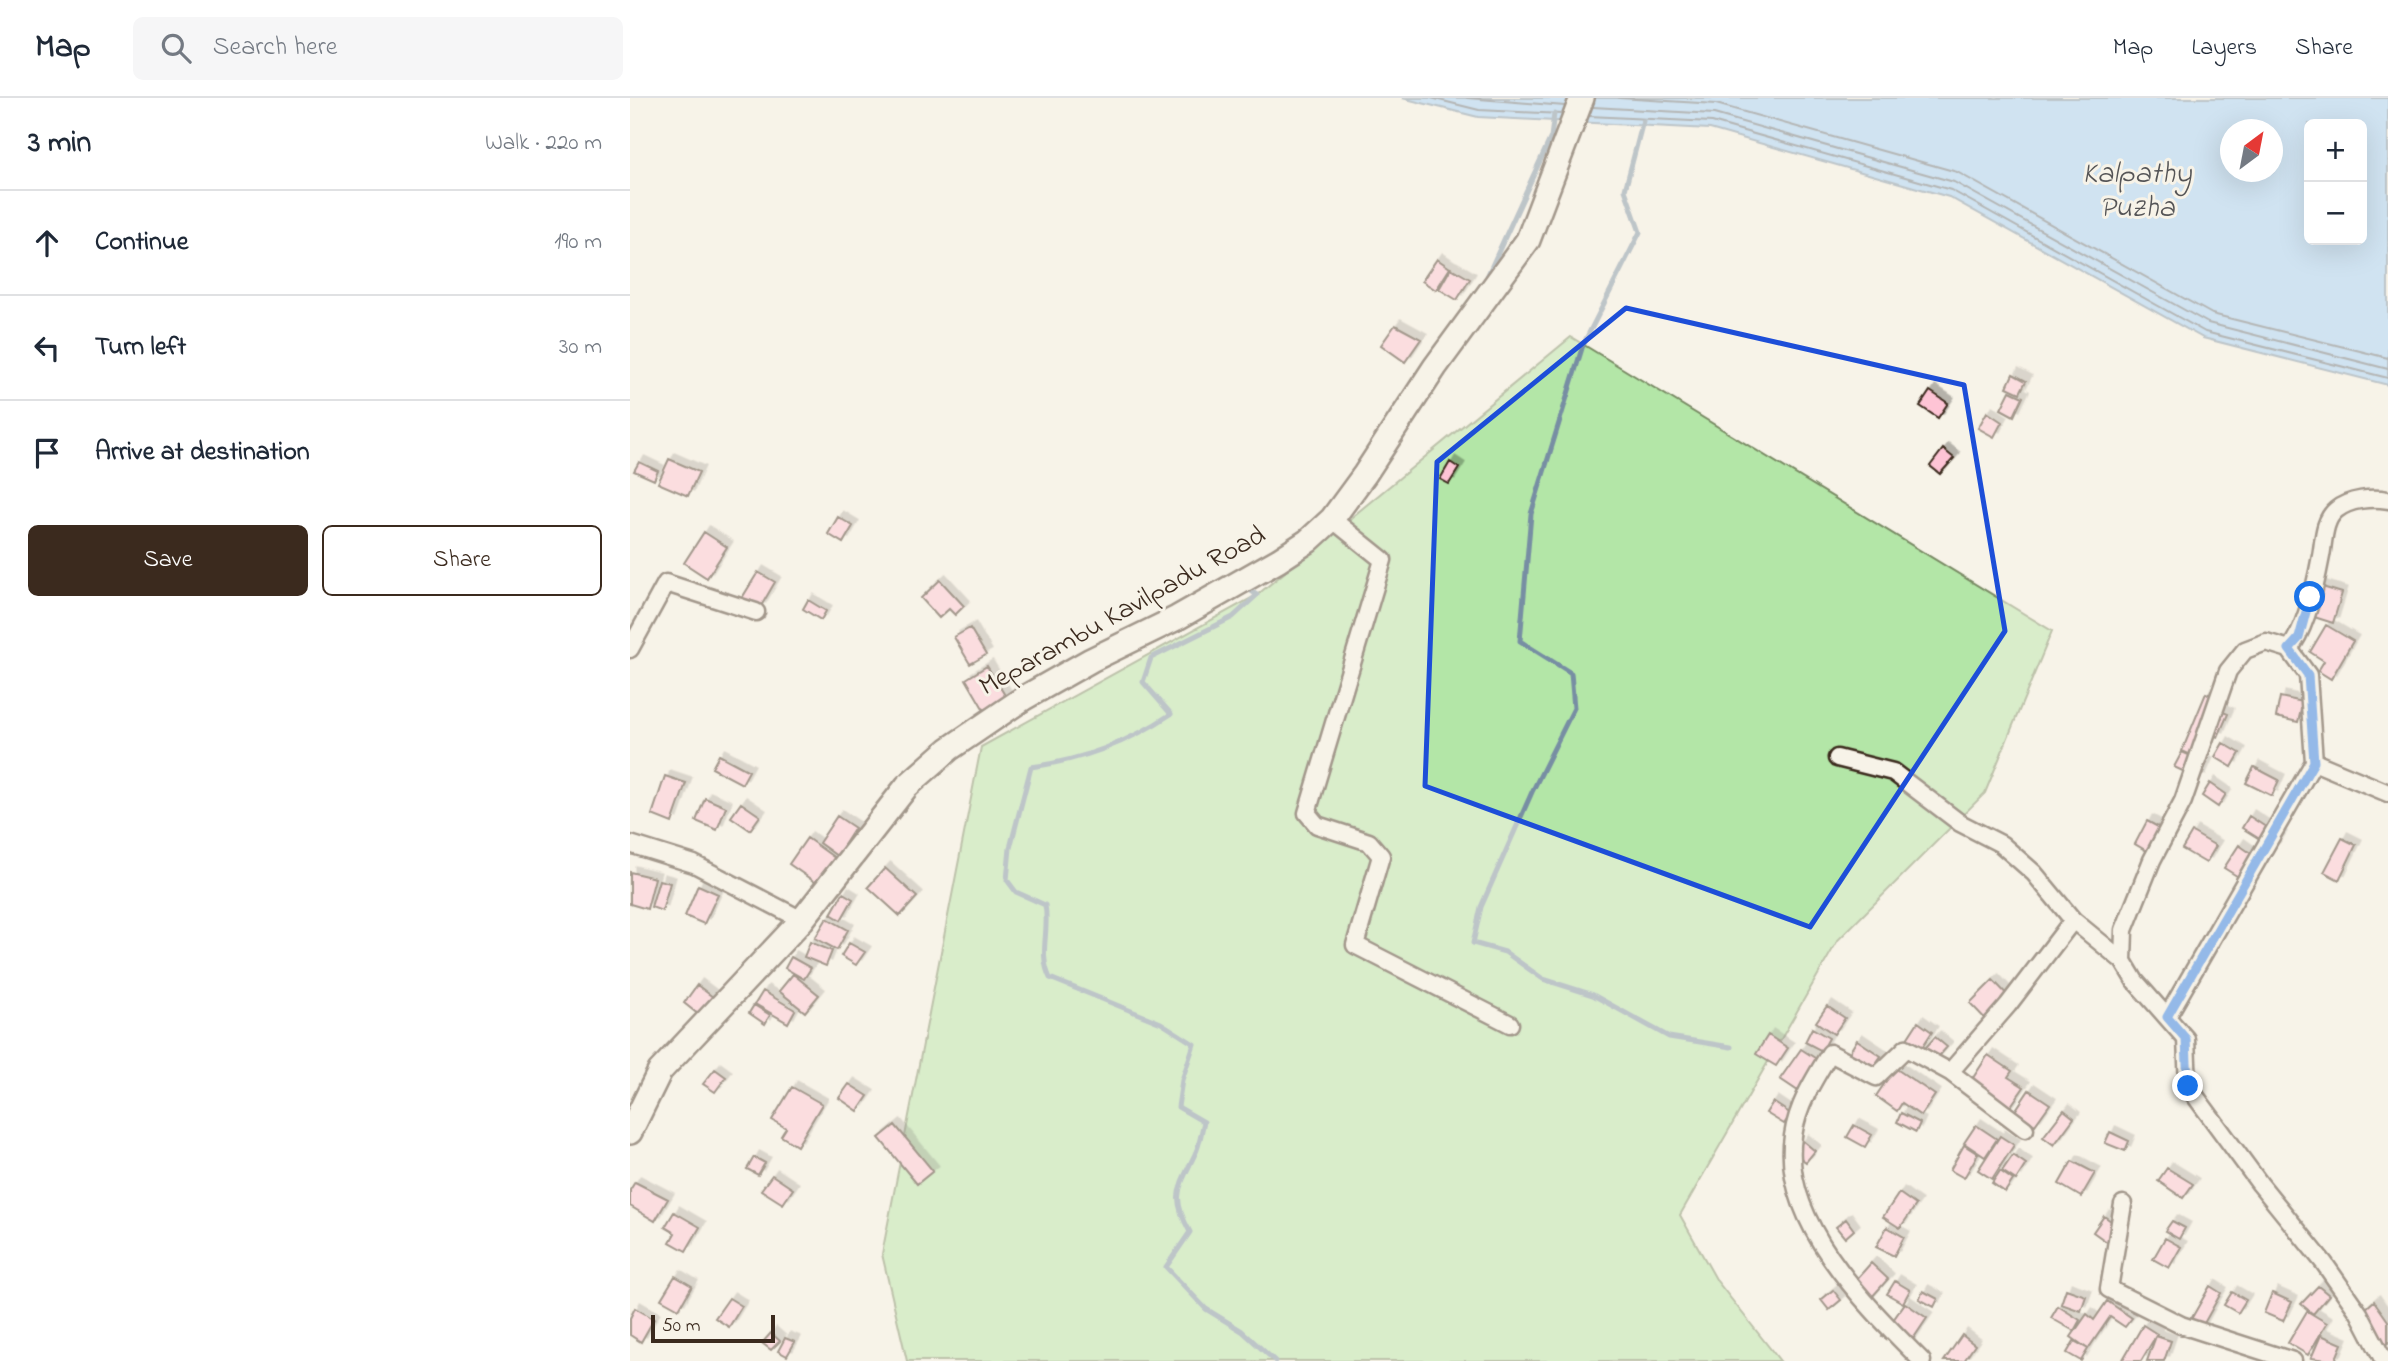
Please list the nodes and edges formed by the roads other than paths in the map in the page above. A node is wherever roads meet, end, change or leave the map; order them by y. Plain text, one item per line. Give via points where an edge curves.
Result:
1 (1582, 98) edge
2 (2388, 500) edge
3 (1332, 519) junction
4 (756, 612) dead end
5 (630, 649) edge
6 (2289, 649) junction
7 (1837, 758) dead end
8 (2314, 762) junction
9 (2388, 793) edge
10 (630, 844) edge
11 (802, 920) junction
12 (2073, 920) junction
13 (2123, 961) junction
14 (2167, 1017) junction
15 (1510, 1024) dead end
16 (1950, 1072) junction
17 (2025, 1129) dead end
18 (630, 1132) edge
19 (2123, 1204) dead end
20 (1923, 1361) edge
21 (2293, 1361) edge
22 (2384, 1361) edge

1 - 3 main road, Meparambu Kavilpadu Road via 1528,240
2 - 6 street via 2370,496 2336,510 2325,527 2299,638
3 - 11 main road, Meparambu Kavilpadu Road via 1279,561 1035,692 949,749 907,786
3 - 15 street via 1383,560 1307,813 1317,825 1369,842 1381,856 1355,945
4 - 5 street via 666,583
6 - 8 street via 2308,675
6 - 13 street via 2266,642 2245,650 2228,671 2183,801 2152,860 2124,930
7 - 12 street via 1893,772 1960,823 2001,844 2034,873
8 - 9 street
8 - 14 street
10 - 11 street via 694,864
11 - 18 main road, Meparambu Kavilpadu Road via 660,1071
12 - 13 street
12 - 16 street
13 - 14 street
14 - 22 street via 2186,1039 2188,1086 2324,1263 2359,1313
16 - 17 street
16 - 20 street via 1906,1048 1877,1077 1830,1053 1806,1094 1793,1136 1793,1182 1810,1224 1856,1290
19 - 21 street via 2109,1289 2180,1325

